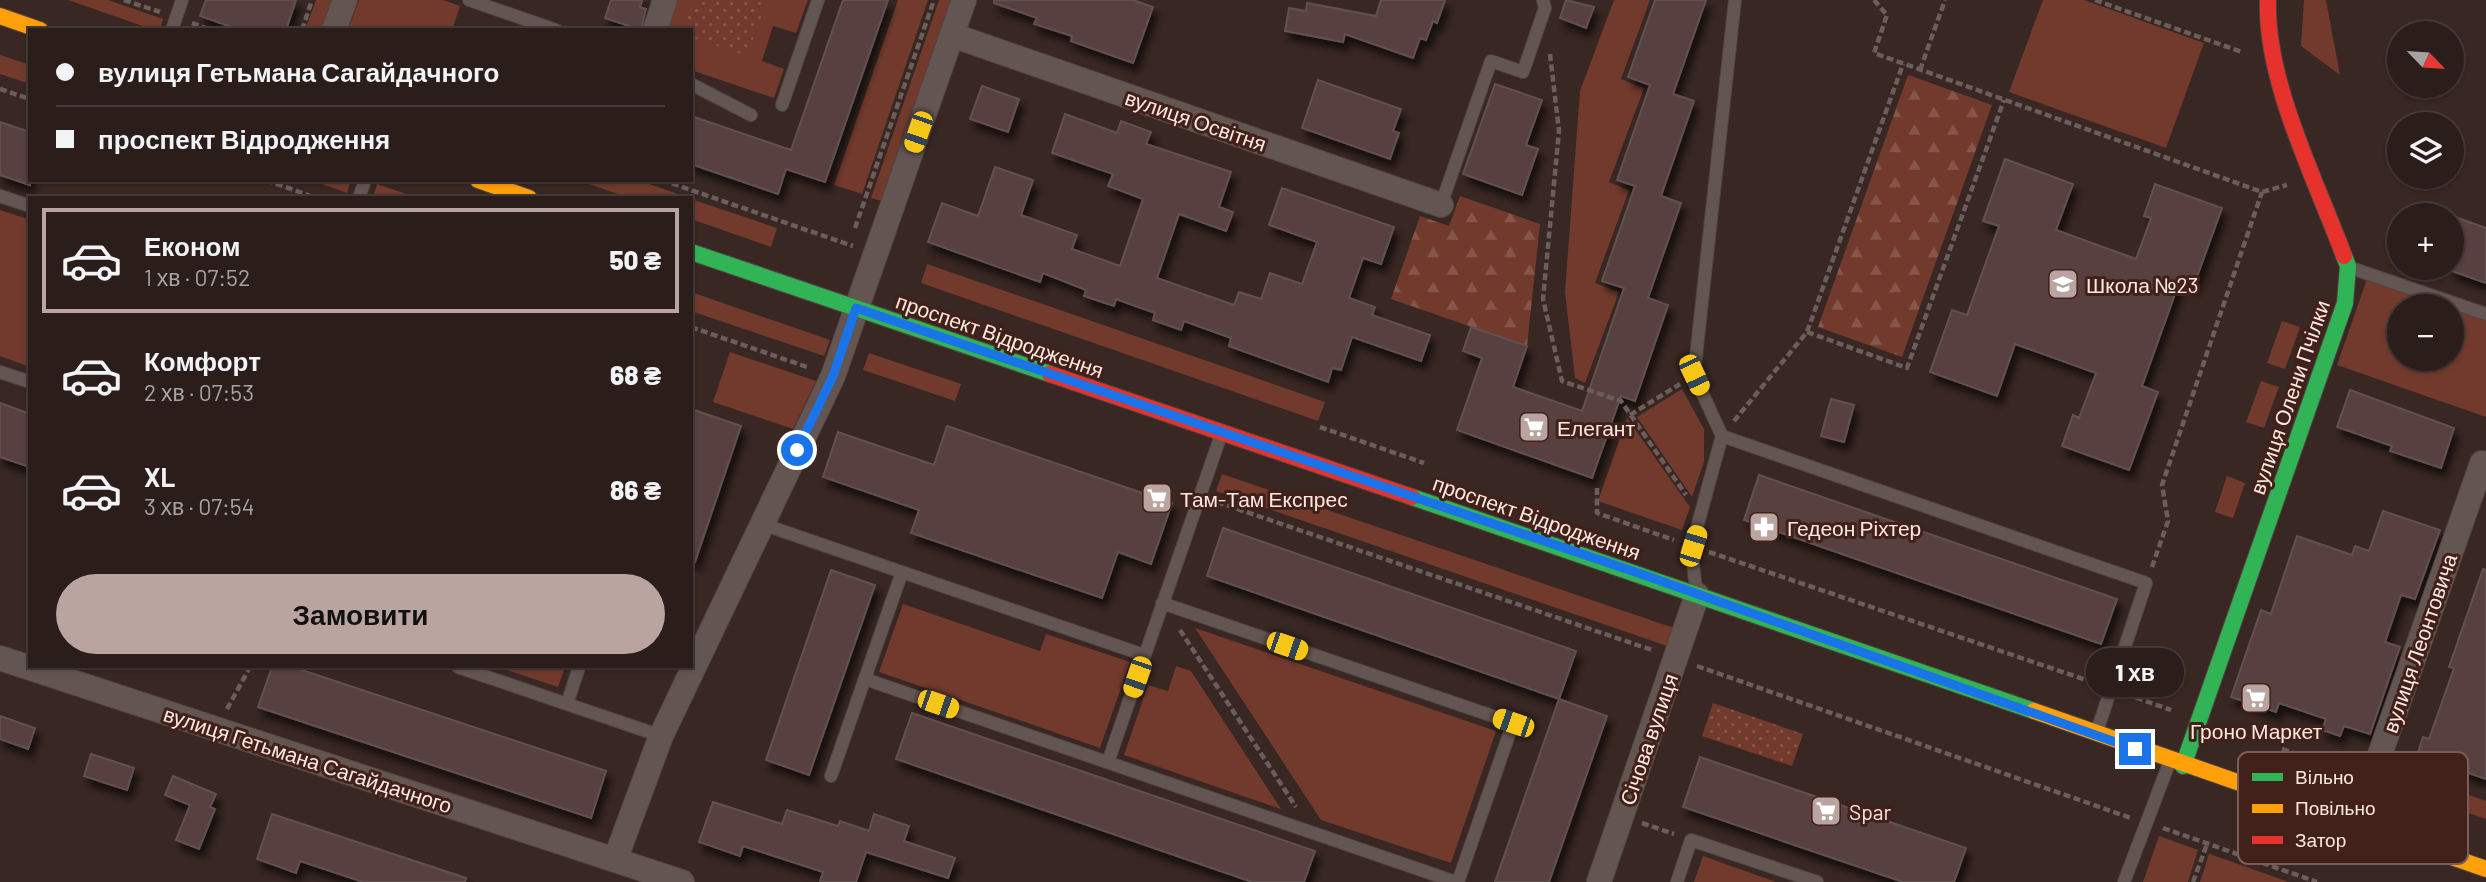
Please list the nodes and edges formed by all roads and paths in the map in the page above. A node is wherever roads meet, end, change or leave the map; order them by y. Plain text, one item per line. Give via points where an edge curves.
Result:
1 (182, 0) edge
2 (312, 0) edge
3 (345, 0) edge
4 (469, 0) edge
5 (665, 0) edge
6 (818, 0) edge
7 (933, 0) edge
8 (964, 0) edge
9 (1543, 0) edge
10 (1735, 0) edge
11 (1874, 0) edge
12 (1945, 0) edge
13 (2095, 0) edge
14 (2269, 0) edge
15 (0, 16) edge
16 (34, 28) edge
17 (173, 28) edge
18 (303, 28) edge
19 (335, 28) edge
20 (550, 28) edge
21 (656, 28) edge
22 (952, 34) junction
23 (1549, 49) dead end
24 (2243, 52) dead end
25 (1903, 64) junction
26 (1920, 70) junction
27 (693, 85) edge
28 (0, 89) edge
29 (28, 98) edge
30 (2004, 100) junction
31 (782, 105) dead end
32 (751, 115) dead end
33 (271, 182) edge
34 (484, 182) edge
35 (668, 182) edge
36 (0, 196) edge
37 (310, 196) edge
38 (523, 196) edge
39 (28, 205) edge
40 (1441, 205) joint
41 (849, 245) junction
42 (693, 254) edge
43 (875, 254) junction
44 (2348, 266) junction
45 (856, 308) junction
46 (2486, 314) edge
47 (693, 328) edge
48 (1807, 332) junction
49 (0, 372) edge
50 (1694, 375) junction
51 (833, 376) junction
52 (28, 381) edge
53 (1630, 415) junction
54 (1320, 427) dead end
55 (1221, 432) junction
56 (1722, 436) junction
57 (1424, 463) dead end
58 (2482, 463) dead end
59 (1199, 496) junction
60 (1702, 518) junction
61 (762, 524) junction
62 (902, 572) junction
63 (2146, 583) junction
64 (1698, 595) junction
65 (1162, 603) junction
66 (1144, 655) junction
67 (0, 658) edge
68 (1676, 658) junction
69 (28, 667) edge
70 (30, 668) edge
71 (249, 668) edge
72 (461, 668) edge
73 (579, 668) edge
74 (865, 679) junction
75 (566, 704) junction
76 (215, 729) junction
77 (2096, 735) junction
78 (661, 736) junction
79 (2282, 749) dead end
80 (2290, 752) edge
81 (2381, 752) edge
82 (1108, 762) junction
83 (2177, 763) junction
84 (831, 776) dead end
85 (2238, 783) edge
86 (1622, 816) junction
87 (2147, 823) junction
88 (1312, 833) junction
89 (1691, 840) junction
90 (2207, 844) junction
91 (2238, 855) edge
92 (615, 860) junction
93 (2468, 863) edge
94 (2265, 864) edge
95 (2486, 869) edge
96 (682, 882) edge
97 (1457, 882) edge
98 (1599, 882) edge
99 (1677, 882) edge
100 (1817, 882) edge
101 (2124, 882) edge
102 (2193, 882) edge
103 (2317, 882) edge

1 - 17 lane
2 - 18 path
3 - 19 street
4 - 20 lane
5 - 21 street
6 - 31 lane
7 - 41 path
8 - 22 street
9 - 40 lane via 1545,8 1522,72 1491,61
10 - 50 lane
11 - 25 path via 1887,15 1874,53
12 - 26 path
13 - 24 path
14 - 44 main road, вулиця Олени Пчілки via 2267,30 2274,72
15 - 16 main road
22 - 40 street, вулиця Освітня
22 - 43 street
23 - 53 path via 1559,131 1543,299 1562,380 1621,401
25 - 26 path
25 - 48 path
26 - 30 path
27 - 32 lane
28 - 29 path
30 - 48 path via 1907,368
30 - 63 path via 2262,192 2162,485 2168,522
33 - 37 path
34 - 38 main road
35 - 41 path
36 - 39 lane
41 - 43 path
42 - 45 main road, проспект Відродження
43 - 45 street
44 - 46 lane
44 - 83 main road, вулиця Олени Пчілки via 2345,303
45 - 51 street
45 - 55 main road, проспект Відродження
47 - 51 path
48 - 56 path
49 - 52 lane
50 - 53 path
50 - 56 lane
51 - 61 street
53 - 60 path
54 - 57 path
55 - 59 lane
55 - 64 main road, проспект Відродження
56 - 60 lane
56 - 63 lane
58 - 81 street, вулиця Леонтовича
59 - 65 lane
59 - 68 path
60 - 64 lane via 1691,549
61 - 62 lane
61 - 78 street
62 - 66 lane
62 - 74 lane
63 - 77 lane
64 - 68 street, Січова вулиця
64 - 77 main road, проспект Відродження
65 - 66 lane
65 - 88 path
65 - 97 lane via 1513,723
66 - 82 lane
67 - 69 street, вулиця Гетьмана Сагайдачного
68 - 86 street, Січова вулиця
68 - 87 path
70 - 76 street, вулиця Гетьмана Сагайдачного
71 - 76 path
72 - 75 lane
73 - 75 lane
74 - 82 lane
74 - 84 lane
75 - 78 lane
76 - 92 street, вулиця Гетьмана Сагайдачного
77 - 83 main road, проспект Відродження
78 - 92 street
79 - 80 path
82 - 88 lane
83 - 85 main road, проспект Відродження
83 - 87 lane
86 - 89 path
86 - 98 street, Січова вулиця
87 - 90 path
87 - 101 lane
88 - 97 lane
89 - 99 lane
89 - 100 lane
90 - 91 path
90 - 102 path
92 - 96 street, вулиця Гетьмана Сагайдачного
93 - 95 main road, проспект Відродження
94 - 103 path

